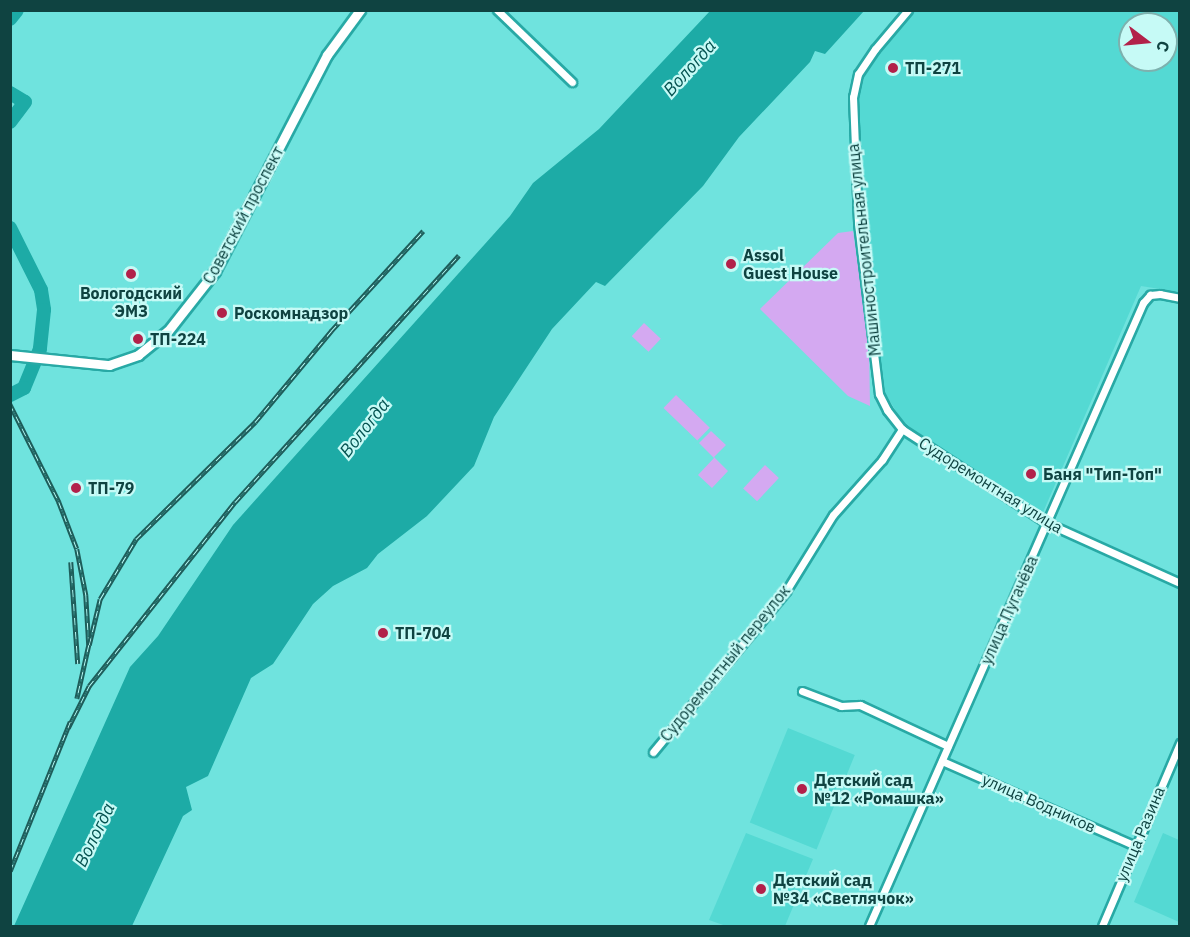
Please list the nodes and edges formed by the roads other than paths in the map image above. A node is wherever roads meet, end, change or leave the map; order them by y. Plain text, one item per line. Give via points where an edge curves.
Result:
1 (360, 10) edge
2 (497, 10) edge
3 (909, 10) edge
4 (572, 82) dead end
5 (1179, 298) edge
6 (12, 355) edge
7 (902, 429) junction
8 (1047, 523) junction
9 (1179, 583) edge
10 (801, 691) dead end
11 (1179, 742) edge
12 (948, 746) junction
13 (653, 752) dead end
14 (942, 761) junction
15 (1136, 846) junction
16 (868, 927) edge
17 (1102, 927) edge

1 - 6 street, Советский проспект via 327,55 221,261 196,300 154,342 122,362 96,365
2 - 4 street
3 - 7 street, Машиностроительная улица via 858,74 852,138 879,394
5 - 8 street, улица Пугачёва via 1150,295 1143,303
7 - 8 street, Судоремонтная улица
7 - 13 street, Судоремонтный переулок via 882,460 833,515 786,591
8 - 9 street, Судоремонтная улица
8 - 12 street, улица Пугачёва
10 - 12 street via 841,706 860,705
11 - 15 street, улица Разина
12 - 14 street, улица Пугачёва
14 - 15 street, улица Водников
14 - 16 street, улица Пугачёва
15 - 17 street, улица Разина

